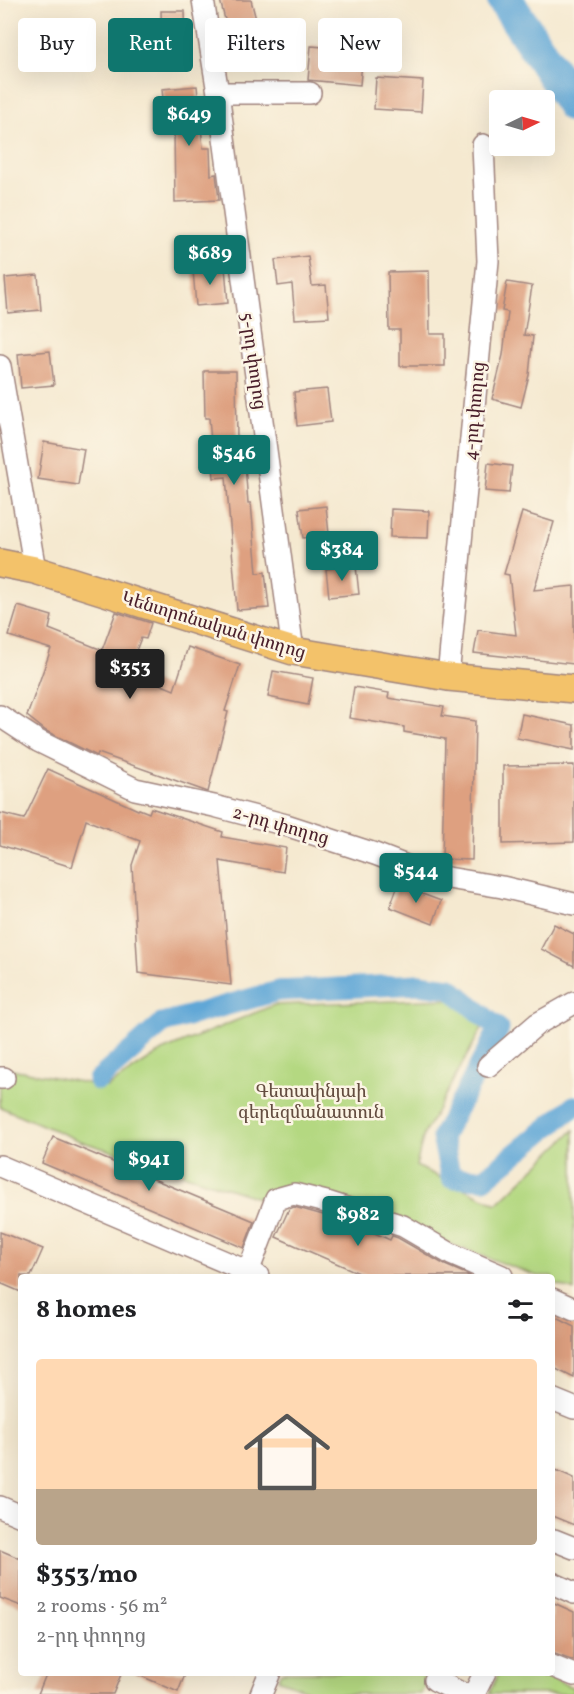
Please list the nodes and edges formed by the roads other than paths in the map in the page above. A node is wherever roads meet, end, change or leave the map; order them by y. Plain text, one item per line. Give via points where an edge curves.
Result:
1 (203, 0) edge
2 (218, 93) junction
3 (310, 93) dead end
4 (483, 145) dead end
5 (0, 366) edge
6 (0, 563) edge
7 (36, 570) junction
8 (293, 651) junction
9 (448, 677) junction
10 (574, 689) edge
11 (0, 716) edge
12 (574, 904) edge
13 (574, 1003) edge
14 (488, 1066) dead end
15 (0, 1166) edge
16 (253, 1274) edge
17 (497, 1274) edge
18 (555, 1300) edge
19 (574, 1309) edge
20 (555, 1401) edge
21 (574, 1408) edge
22 (0, 1507) edge
23 (18, 1515) edge
24 (555, 1540) edge
25 (574, 1548) edge
26 (555, 1584) edge
27 (574, 1593) edge
28 (555, 1667) edge
29 (574, 1675) edge
30 (268, 1676) edge
31 (483, 1676) edge
32 (435, 1680) dead end
33 (261, 1694) edge
34 (463, 1694) edge
35 (474, 1694) edge

1 - 2 street, 5-րդ փողոց
2 - 3 street
2 - 8 street, 5-րդ փողոց
4 - 9 street, 4-րդ փողոց via 488,261
5 - 7 street
6 - 7 main road, Կենտրոնական փողոց
7 - 8 main road, Կենտրոնական փողոց
8 - 9 main road, Կենտրոնական փողոց
9 - 10 main road, Կենտրոնական փողոց
11 - 12 street, 2-րդ փողոց via 38,741 135,789 286,825 430,875
13 - 14 street via 537,1024
15 - 16 street
16 - 17 street via 276,1199 294,1194 404,1227
18 - 19 street
20 - 21 street
22 - 23 street
24 - 25 street
26 - 27 street
28 - 29 street
30 - 33 street
31 - 35 street
32 - 34 street

